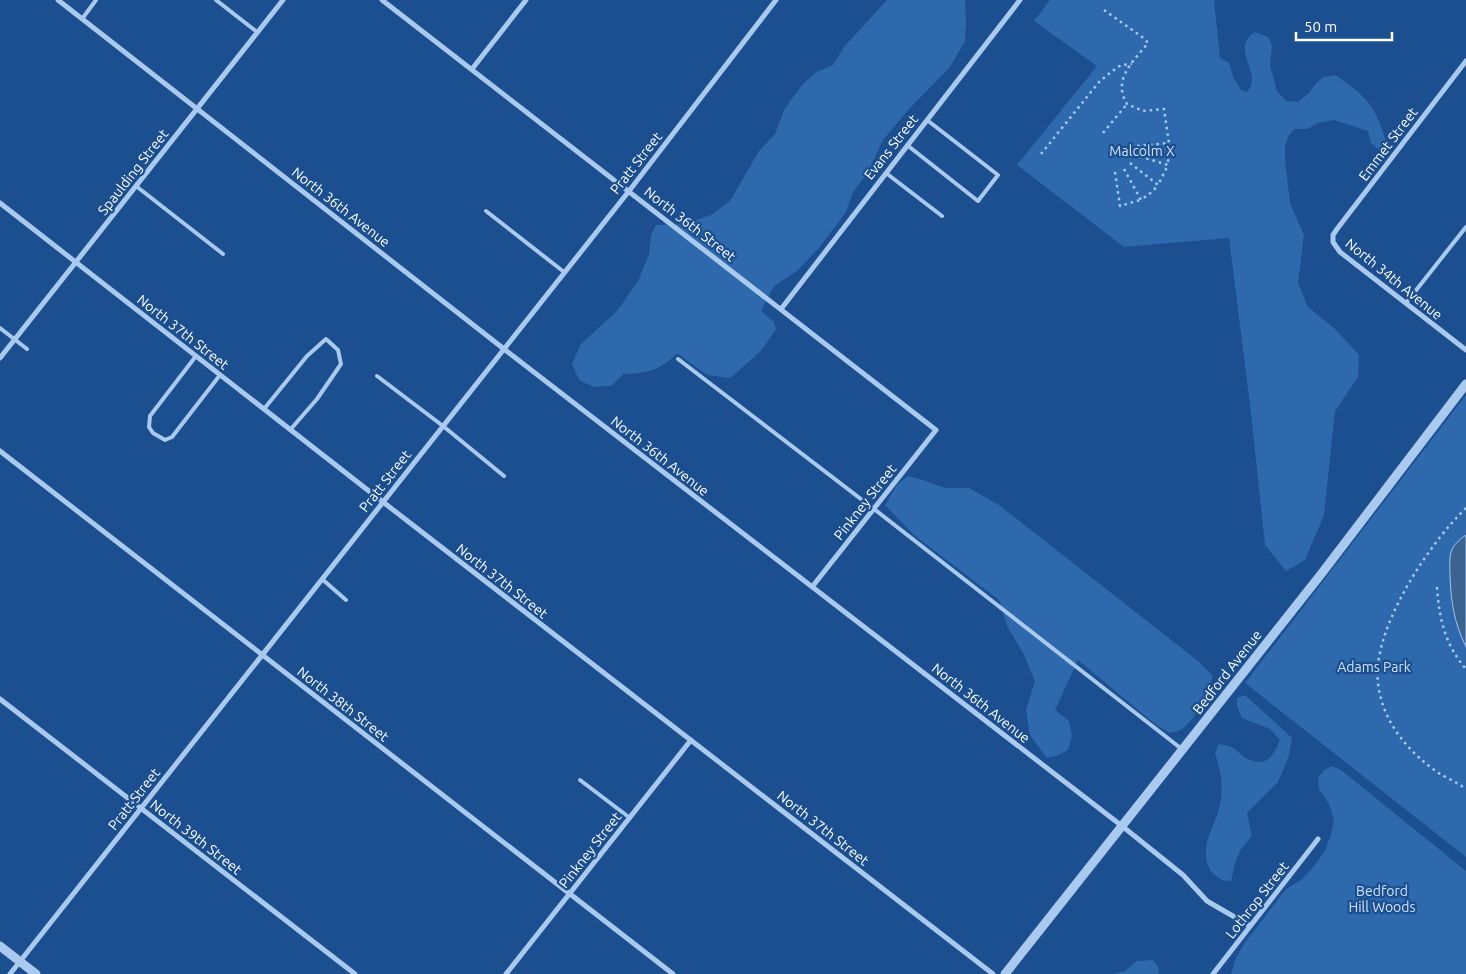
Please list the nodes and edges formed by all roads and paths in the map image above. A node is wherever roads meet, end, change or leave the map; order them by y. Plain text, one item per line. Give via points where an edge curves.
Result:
1 (58, 0) edge
2 (96, 0) edge
3 (216, 0) edge
4 (283, 0) edge
5 (382, 0) edge
6 (526, 0) edge
7 (776, 0) edge
8 (1020, 0) edge
9 (1104, 10) dead end
10 (82, 19) junction
11 (257, 32) junction
12 (1466, 61) edge
13 (1132, 64) junction
14 (472, 69) junction
15 (1127, 104) junction
16 (197, 109) junction
17 (927, 120) junction
18 (1103, 134) dead end
19 (1169, 143) junction
20 (907, 145) junction
21 (1137, 146) dead end
22 (1041, 154) dead end
23 (1135, 155) dead end
24 (1130, 163) dead end
25 (1168, 165) junction
26 (1124, 169) dead end
27 (1115, 172) dead end
28 (886, 173) junction
29 (1158, 185) junction
30 (136, 186) junction
31 (629, 190) junction
32 (1141, 200) junction
33 (0, 203) edge
34 (486, 211) dead end
35 (942, 216) dead end
36 (1466, 227) edge
37 (1333, 242) joint
38 (223, 254) dead end
39 (76, 262) junction
40 (564, 272) junction
41 (1406, 303) junction
42 (780, 309) junction
43 (0, 328) edge
44 (14, 340) junction
45 (27, 349) dead end
46 (504, 349) junction
47 (1466, 350) edge
48 (196, 356) junction
49 (0, 358) edge
50 (678, 359) dead end
51 (220, 375) junction
52 (377, 376) dead end
53 (1466, 384) edge
54 (264, 410) junction
55 (443, 426) junction
56 (290, 430) junction
57 (936, 430) joint
58 (0, 451) edge
59 (504, 476) dead end
60 (383, 502) junction
61 (1466, 508) edge
62 (874, 509) junction
63 (322, 579) junction
64 (812, 587) junction
65 (1437, 587) dead end
66 (346, 600) dead end
67 (262, 655) junction
68 (1466, 669) edge
69 (0, 699) edge
70 (691, 740) junction
71 (1183, 750) junction
72 (580, 780) dead end
73 (1466, 789) edge
74 (141, 808) junction
75 (630, 818) junction
76 (1122, 826) junction
77 (1318, 839) dead end
78 (570, 894) junction
79 (1250, 926) junction
80 (0, 946) edge
81 (20, 962) junction
82 (509, 973) edge
83 (10, 974) edge
84 (36, 974) edge
85 (355, 974) edge
86 (673, 974) edge
87 (992, 974) edge
88 (1005, 974) edge
89 (1212, 974) edge

1 - 10 street, North 36th Avenue
2 - 10 lane
3 - 11 lane
4 - 11 street, Spaulding Street
5 - 14 street, North 36th Street
6 - 14 street
7 - 31 street, Pratt Street
8 - 17 street, Evans Street
9 - 13 path via 1148,43
10 - 16 street, North 36th Avenue
11 - 16 street, Spaulding Street
12 - 37 street, Emmet Street via 1337,229
13 - 15 path via 1123,77 1121,89
13 - 22 path via 1121,65 1099,82
14 - 31 street, North 36th Street
15 - 18 path
15 - 19 path via 1143,112 1164,109
16 - 30 street, Spaulding Street
16 - 46 street, North 36th Avenue
17 - 20 street, Evans Street
17 - 20 lane via 998,175 978,201
19 - 21 path
19 - 25 path
20 - 28 street, Evans Street
23 - 25 path
24 - 29 path
25 - 29 path
26 - 32 path
27 - 32 path via 1120,206
28 - 35 lane
28 - 42 street, Evans Street
29 - 32 path
30 - 38 lane
30 - 39 street, Spaulding Street
31 - 40 street, Pratt Street
31 - 42 street, North 36th Street
33 - 39 street, North 37th Street
34 - 40 lane
36 - 41 lane
37 - 41 street, North 34th Avenue via 1340,252
39 - 44 street, Spaulding Street
39 - 48 street, North 37th Street
40 - 46 street, Pratt Street
41 - 47 street, North 34th Avenue
42 - 57 street, North 36th Street
43 - 44 lane
44 - 45 lane
44 - 49 street, Spaulding Street
46 - 55 street, Pratt Street
46 - 64 street, North 36th Avenue
48 - 51 street, North 37th Street
48 - 51 lane via 150,416 149,427 153,433 164,440 172,437
50 - 62 lane
51 - 54 street, North 37th Street
52 - 55 lane
53 - 71 street, Bedford Avenue
54 - 56 street, North 37th Street
54 - 56 lane via 307,356 326,339 338,350 341,364
55 - 59 lane
55 - 60 street, Pratt Street
56 - 60 street, North 37th Street
57 - 62 street, Pinkney Street
58 - 67 street, North 38th Street
60 - 63 street, Pratt Street
60 - 70 street, North 37th Street
61 - 73 path via 1432,547 1406,590 1390,623 1377,665 1384,710 1400,737 1423,761
62 - 64 street, Pinkney Street
62 - 71 lane
63 - 66 lane
63 - 67 street, Pratt Street
64 - 76 street, North 36th Avenue
65 - 68 path via 1442,630 1453,653
67 - 74 street, Pratt Street
67 - 78 street, North 38th Street
69 - 74 street, North 39th Street
70 - 75 street, Pinkney Street
70 - 87 street, North 37th Street
71 - 76 street, Bedford Avenue
72 - 75 lane
74 - 81 street, Pratt Street
74 - 85 street, North 39th Street
75 - 78 street, Pinkney Street
76 - 79 street, North 36th Avenue via 1183,875 1207,901
76 - 88 street, Bedford Avenue
77 - 79 street, Lothrop Street
78 - 82 street, Pinkney Street
78 - 86 street, North 38th Street
79 - 89 street, Lothrop Street
80 - 81 street
81 - 83 street, Pratt Street
81 - 84 street

